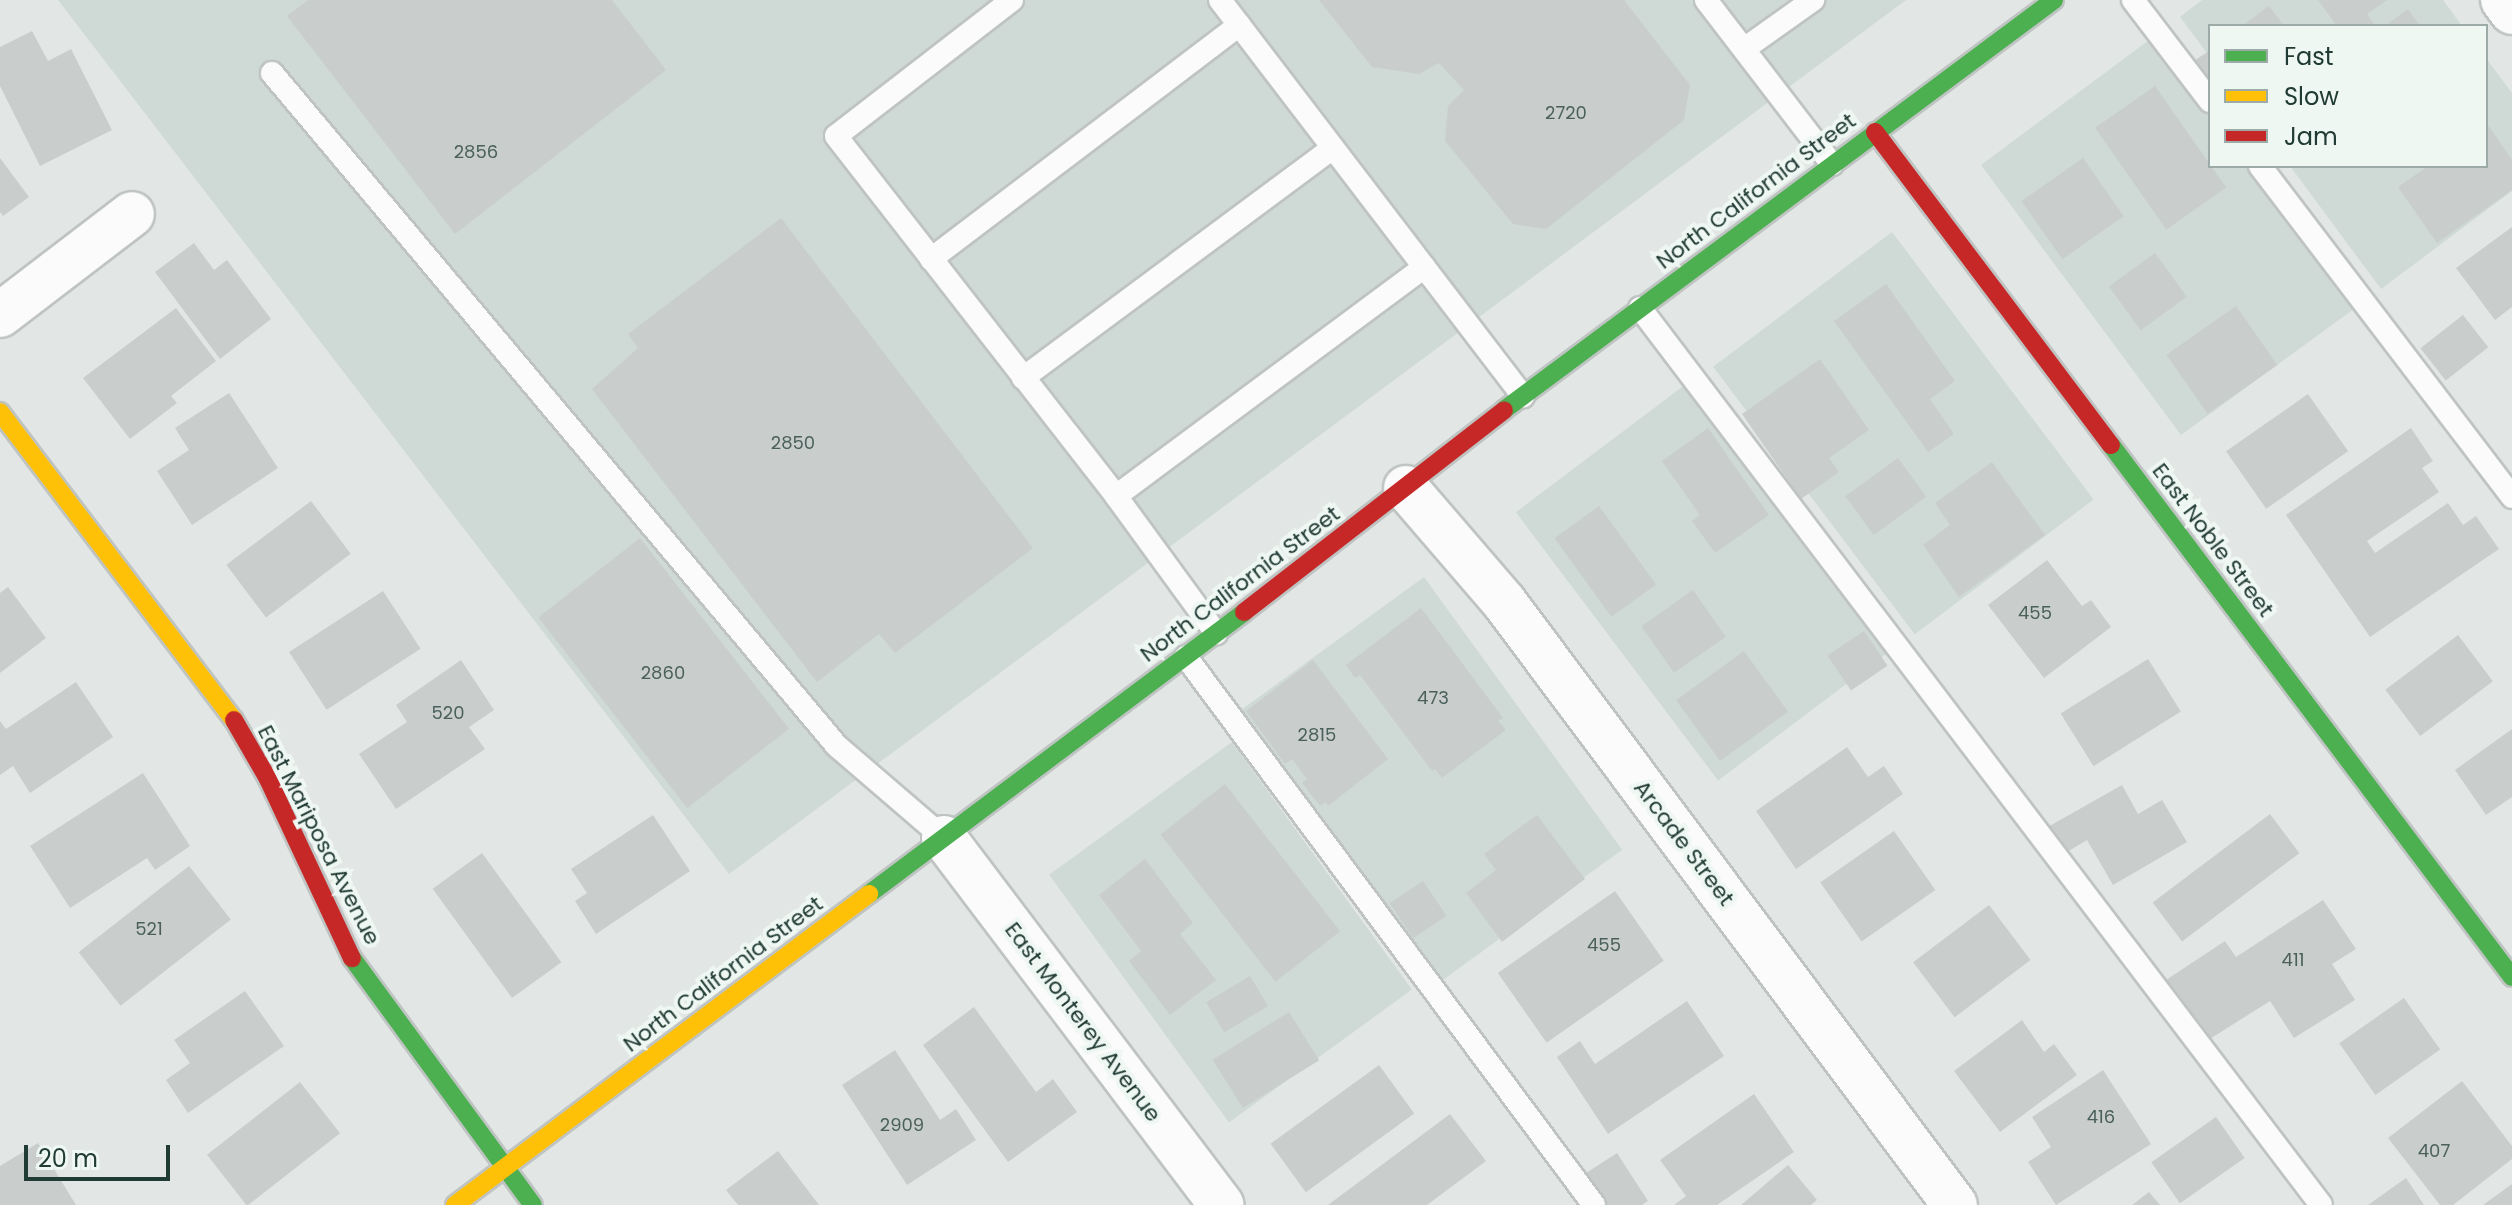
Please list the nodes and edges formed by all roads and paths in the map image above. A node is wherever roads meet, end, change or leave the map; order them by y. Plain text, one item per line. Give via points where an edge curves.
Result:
1 (1012, 0) edge
2 (1220, 0) edge
3 (1706, 0) edge
4 (1813, 0) edge
5 (2054, 0) edge
6 (2133, 0) edge
7 (2503, 0) edge
8 (2512, 12) edge
9 (1239, 25) junction
10 (1744, 49) junction
11 (272, 73) dead end
12 (2208, 98) edge
13 (1875, 132) junction
14 (1333, 148) junction
15 (1832, 164) junction
16 (2262, 168) edge
17 (132, 214) dead end
18 (931, 259) junction
19 (1424, 267) junction
20 (1640, 308) junction
21 (0, 315) edge
22 (1023, 378) junction
23 (1523, 396) junction
24 (0, 412) edge
25 (1406, 488) junction
26 (1116, 496) junction
27 (2512, 497) edge
28 (1216, 633) junction
29 (1186, 657) junction
30 (944, 838) junction
31 (2512, 977) edge
32 (505, 1168) junction
33 (455, 1205) edge
34 (533, 1205) edge
35 (1222, 1205) edge
36 (1594, 1205) edge
37 (1955, 1205) edge
38 (2321, 1205) edge

1 - 18 lane via 836,136
2 - 9 lane
3 - 10 lane
4 - 10 lane
5 - 13 street, North California Street
6 - 12 lane
7 - 8 street
9 - 14 lane
9 - 18 lane
10 - 15 lane
11 - 30 lane via 837,746
13 - 15 street, North California Street
13 - 31 street, East Noble Street
14 - 19 lane
14 - 22 lane
15 - 20 street, North California Street
16 - 27 lane
17 - 21 street
18 - 22 lane
19 - 23 lane
19 - 26 lane
20 - 23 street, North California Street
20 - 38 lane
22 - 26 lane
23 - 25 street, North California Street
24 - 32 street, East Mariposa Avenue via 236,723 352,958
25 - 28 street, North California Street
25 - 37 street, Arcade Street via 1504,602
26 - 28 lane
28 - 29 street, North California Street
29 - 30 street, North California Street
29 - 36 lane
30 - 32 street, North California Street
30 - 35 street, East Monterey Avenue
32 - 33 street, North California Street
32 - 34 street, East Mariposa Avenue

